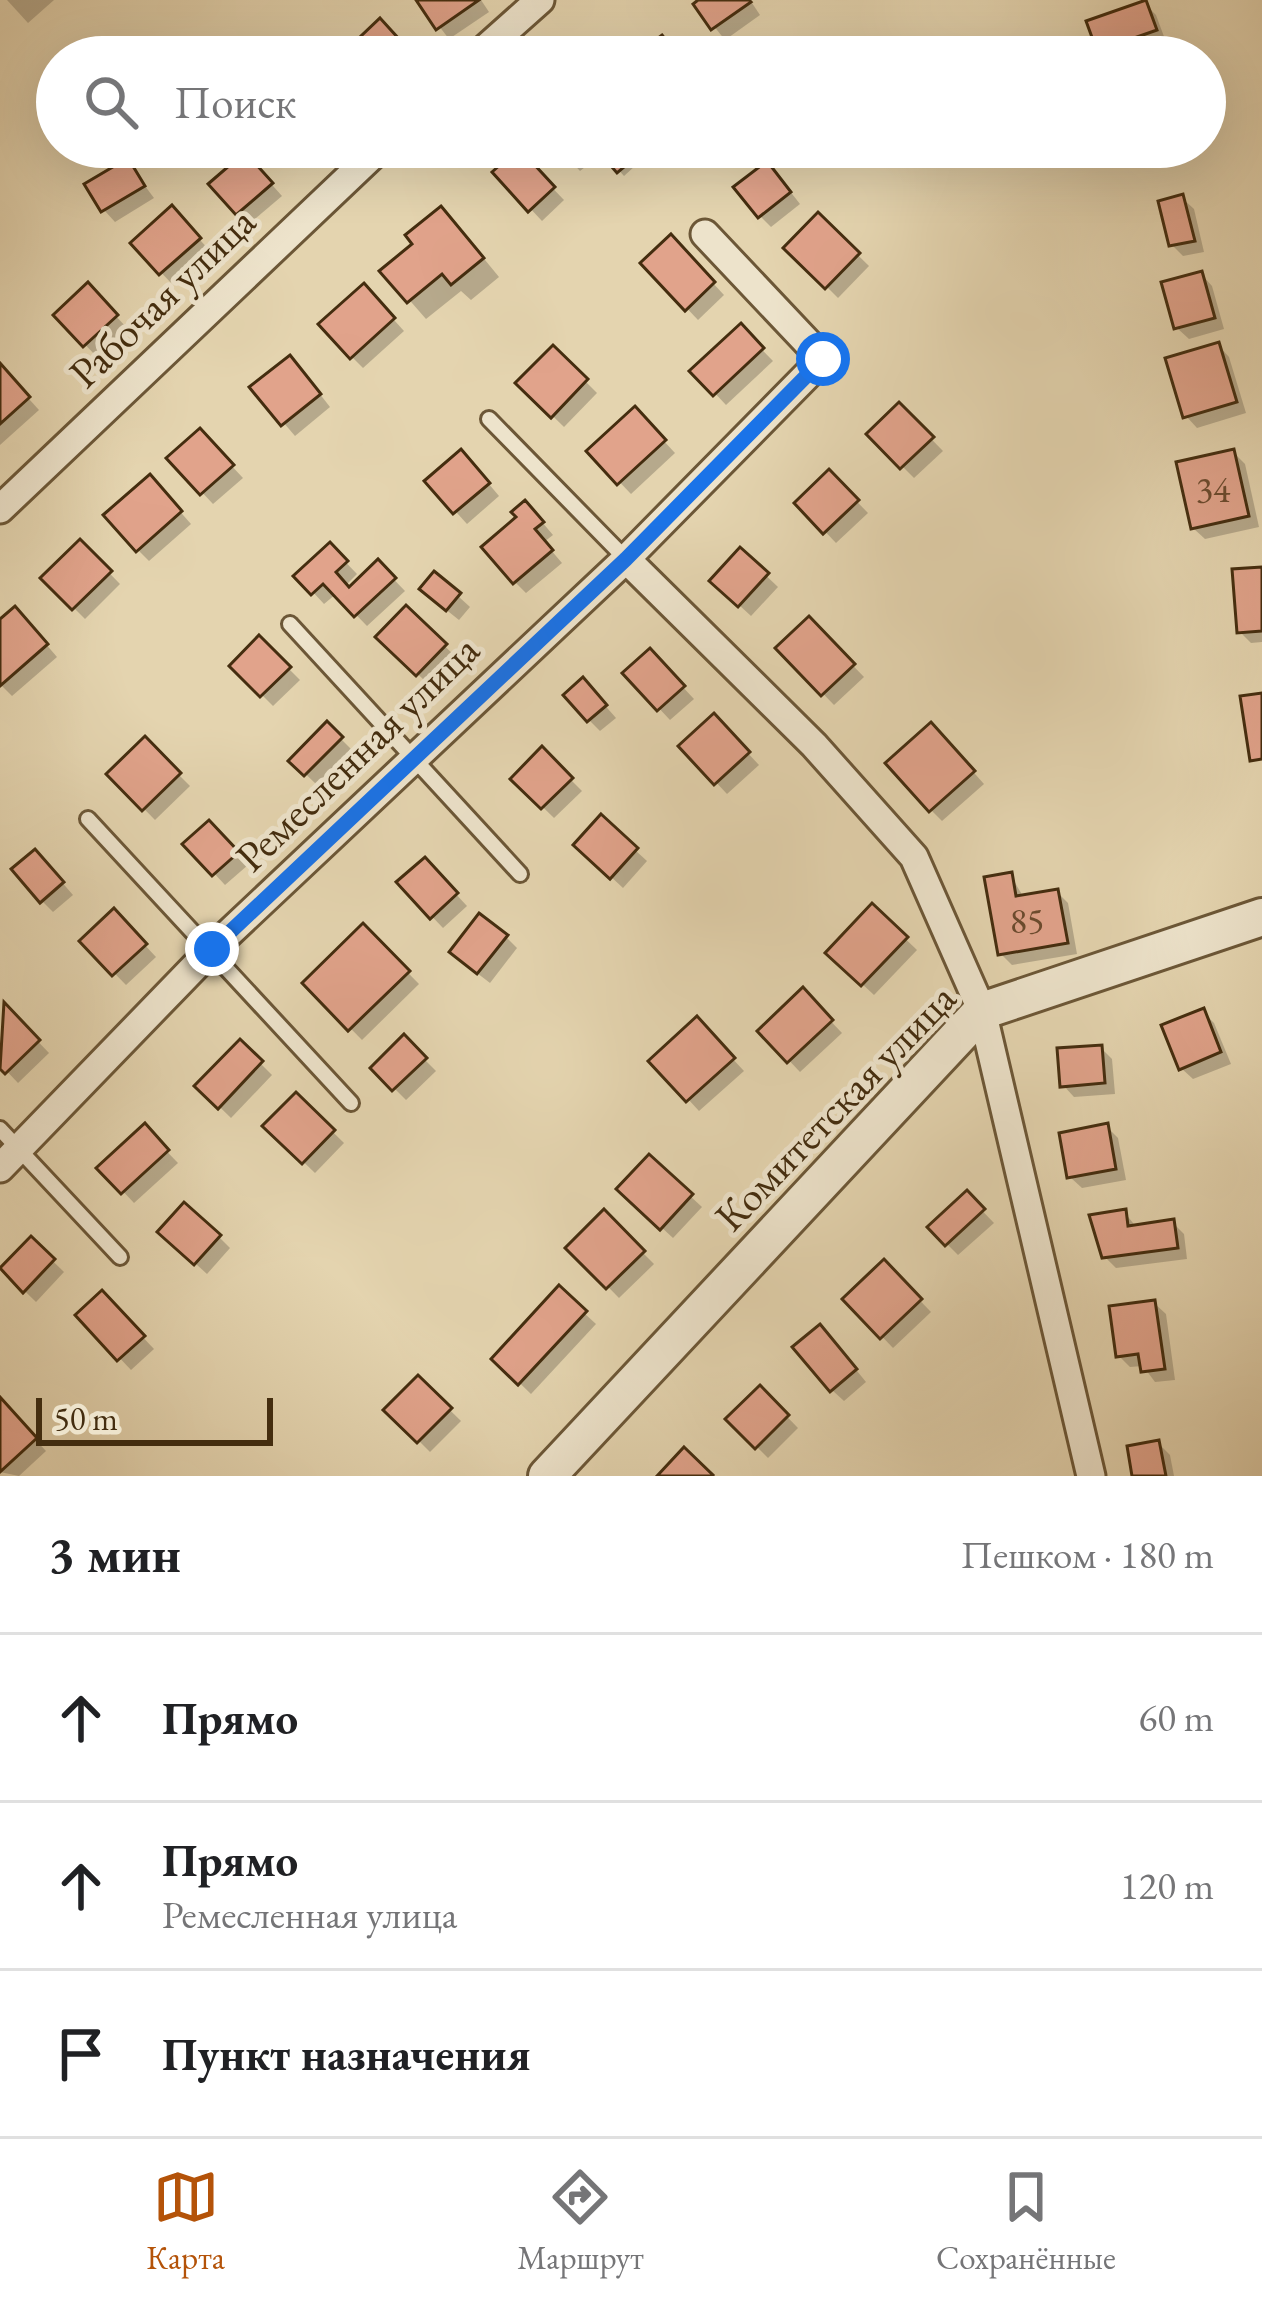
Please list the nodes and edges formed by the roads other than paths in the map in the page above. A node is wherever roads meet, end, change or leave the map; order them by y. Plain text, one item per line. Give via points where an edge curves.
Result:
1 (540, 0) edge
2 (500, 36) edge
3 (359, 168) edge
4 (705, 234) dead end
5 (489, 419) dead end
6 (0, 509) edge
7 (626, 559) junction
8 (290, 623) dead end
9 (414, 754) junction
10 (88, 819) dead end
11 (520, 874) dead end
12 (1262, 916) edge
13 (212, 949) junction
14 (982, 1011) junction
15 (351, 1103) dead end
16 (6, 1149) edge
17 (121, 1257) dead end
18 (548, 1476) edge
19 (1091, 1476) edge

1 - 2 street
3 - 6 street, Рабочая улица
4 - 7 street, Ремесленная улица via 823,359
5 - 7 lane
7 - 9 street, Ремесленная улица
7 - 14 street via 914,856
8 - 9 lane
9 - 11 lane
9 - 13 street, Ремесленная улица
10 - 13 lane
12 - 14 street, Комитетская улица
13 - 15 lane
13 - 16 street, Ремесленная улица
14 - 18 street, Комитетская улица
14 - 19 street
16 - 17 lane

